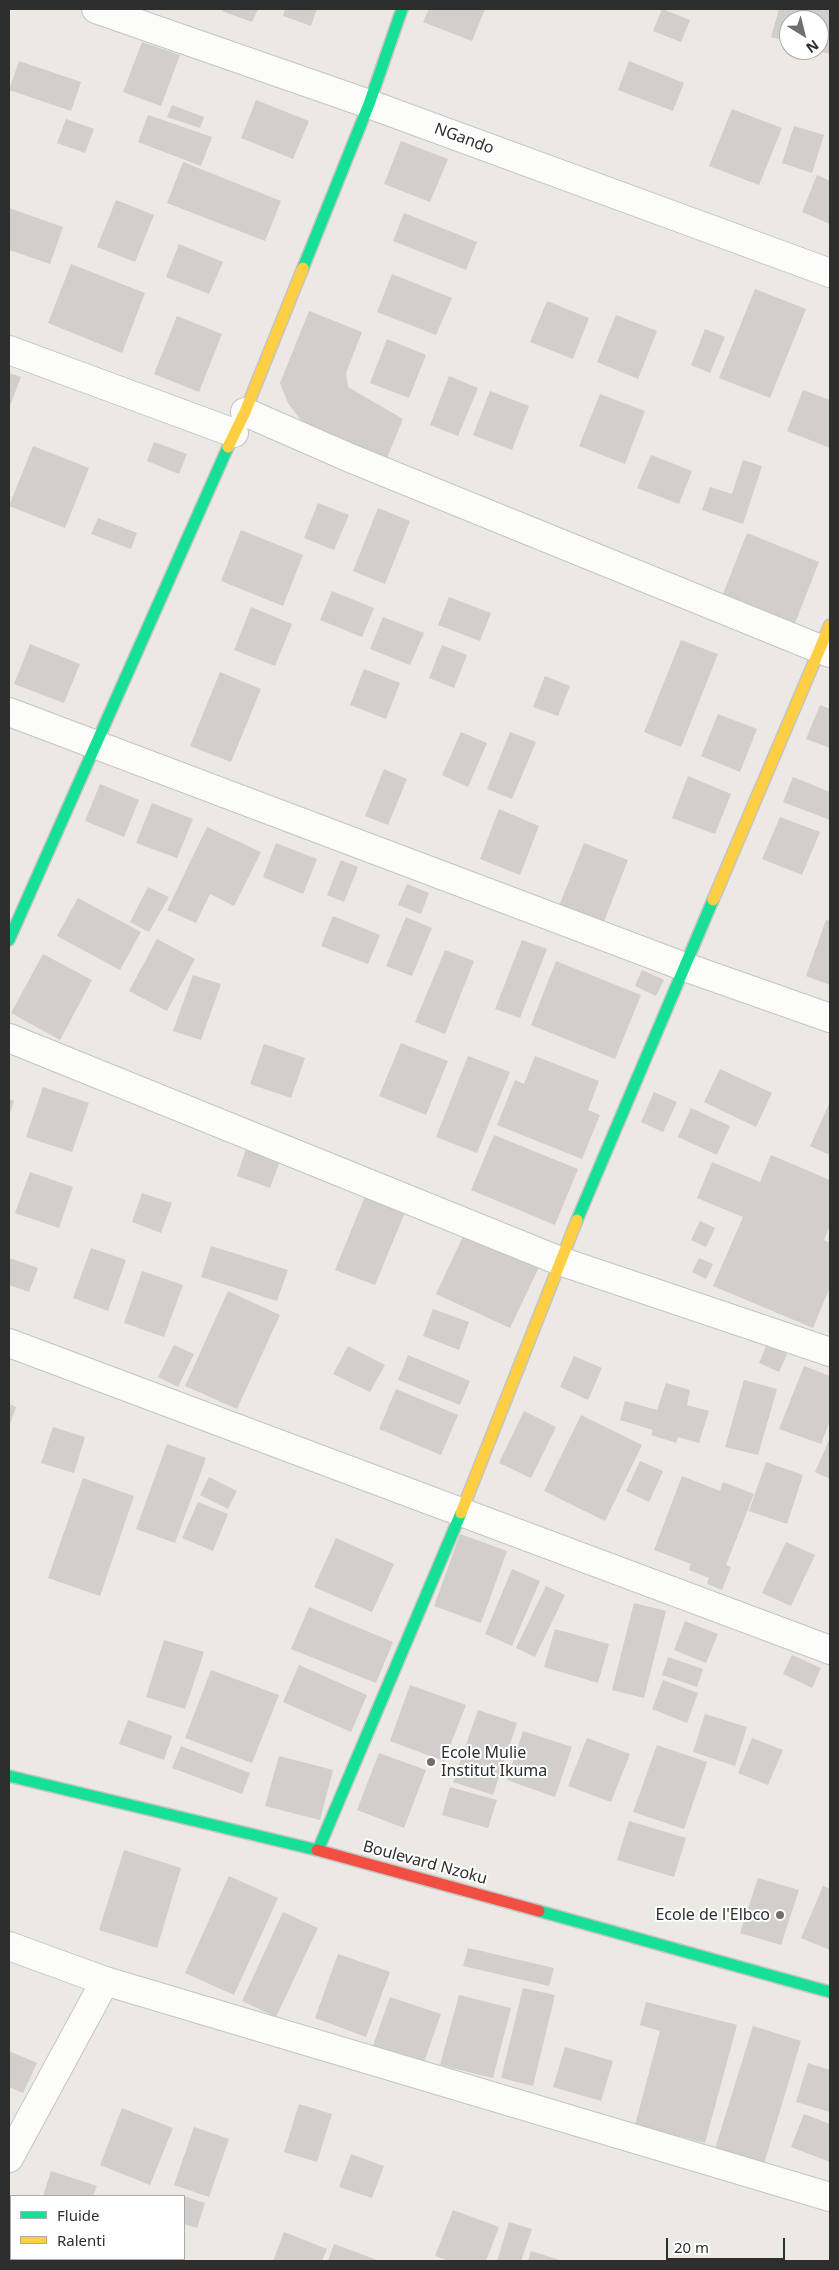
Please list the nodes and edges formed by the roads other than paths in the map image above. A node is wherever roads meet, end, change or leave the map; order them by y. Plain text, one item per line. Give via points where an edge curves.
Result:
1 (96, 9) edge
2 (402, 9) edge
3 (369, 104) junction
4 (830, 273) edge
5 (9, 350) edge
6 (239, 422) junction
7 (827, 642) edge
8 (9, 712) edge
9 (95, 745) junction
10 (9, 940) edge
11 (685, 967) junction
12 (830, 1018) edge
13 (9, 1038) edge
14 (560, 1261) junction
15 (9, 1343) edge
16 (830, 1352) edge
17 (462, 1511) junction
18 (830, 1650) edge
19 (9, 1776) edge
20 (318, 1850) junction
21 (9, 1946) edge
22 (105, 1981) junction
23 (830, 1992) edge
24 (9, 2158) edge
25 (830, 2197) edge

1 - 3 street, NGando
2 - 3 street
3 - 4 street, NGando
3 - 6 street
5 - 6 street
6 - 7 street via 350,458
6 - 9 street
7 - 11 street
8 - 9 street
9 - 10 street
9 - 11 street
11 - 12 street
11 - 14 street
13 - 14 street
14 - 16 street
14 - 17 street
15 - 17 street
17 - 18 street
17 - 20 street
19 - 20 street, Boulevard Nzoku
20 - 23 street, Boulevard Nzoku
21 - 22 street
22 - 24 street
22 - 25 street

